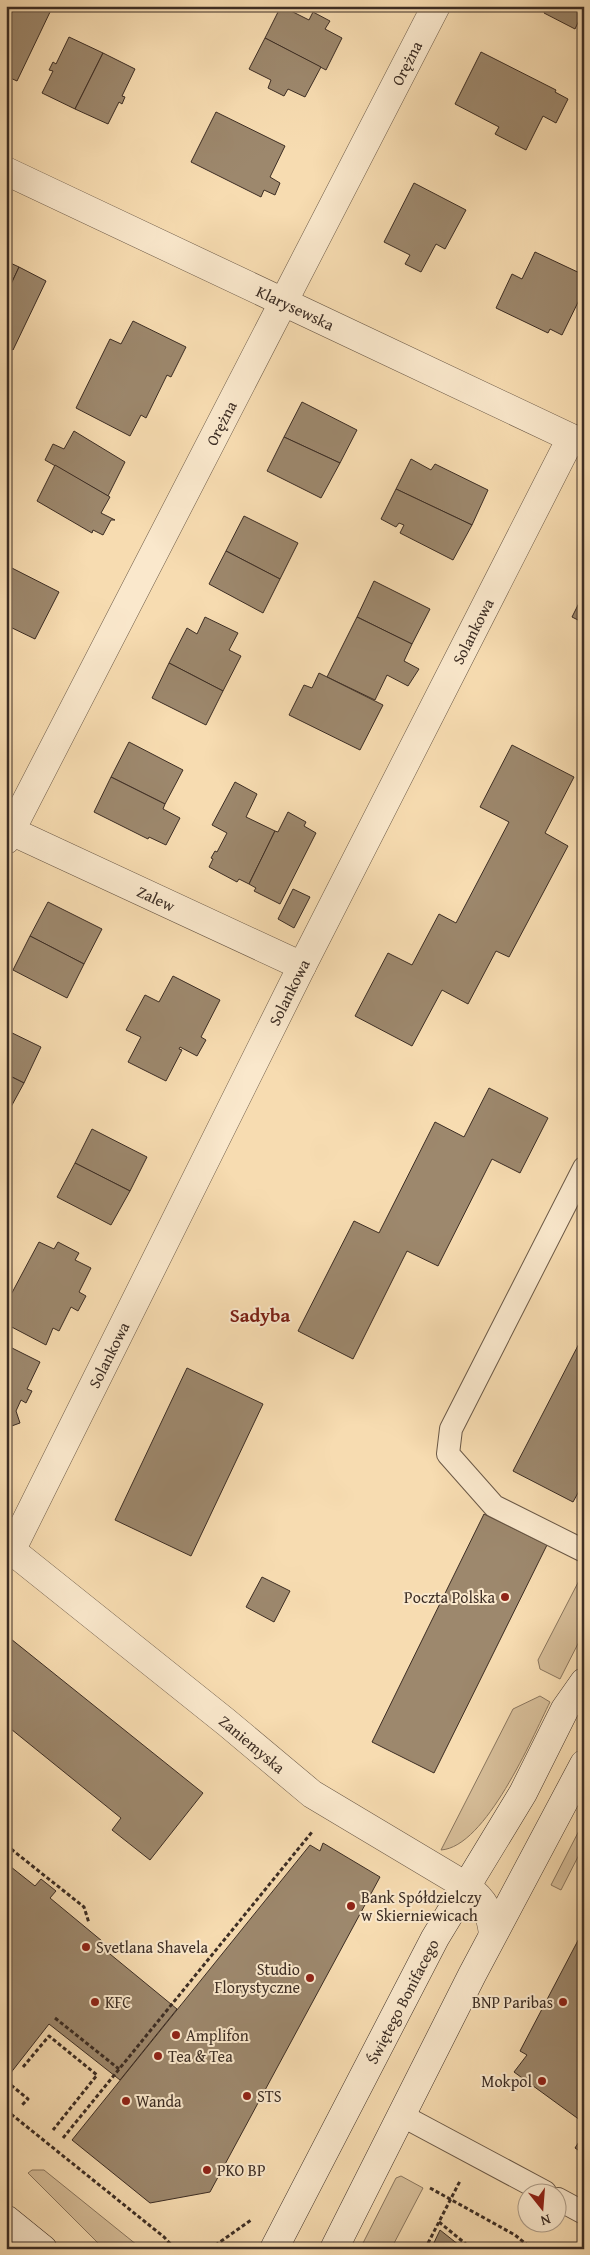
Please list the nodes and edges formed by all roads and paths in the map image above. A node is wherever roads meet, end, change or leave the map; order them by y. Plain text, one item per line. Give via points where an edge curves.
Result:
1 (436, 6) edge
2 (6, 171) edge
3 (283, 301) junction
4 (577, 441) edge
5 (8, 835) edge
6 (302, 966) junction
7 (584, 1168) edge
8 (9, 1548) edge
9 (584, 1551) edge
10 (584, 1682) edge
11 (584, 1764) edge
12 (312, 1831) dead end
13 (6, 1845) edge
14 (466, 1886) junction
15 (89, 1923) dead end
16 (493, 1934) junction
17 (55, 2018) dead end
18 (23, 2068) dead end
19 (119, 2069) junction
20 (6, 2081) edge
21 (22, 2105) dead end
22 (6, 2110) edge
23 (401, 2115) junction
24 (53, 2130) dead end
25 (63, 2138) dead end
26 (464, 2174) dead end
27 (526, 2182) edge
28 (430, 2188) dead end
29 (451, 2199) junction
30 (568, 2204) edge
31 (584, 2213) edge
32 (6, 2219) edge
33 (438, 2222) junction
34 (43, 2249) edge
35 (175, 2249) edge
36 (274, 2249) edge
37 (334, 2249) edge
38 (425, 2249) edge
39 (472, 2249) edge
40 (532, 2249) edge

1 - 3 street, Orężna
2 - 3 street, Klarysewska
3 - 4 street, Klarysewska
3 - 5 street, Orężna
4 - 6 street, Solankowa
5 - 6 street, Zalew
6 - 8 street, Solankowa
7 - 9 lane via 451,1429 448,1454 494,1506
8 - 14 street, Zaniemyska via 312,1794
10 - 14 street, Świętego Bonifacego via 565,1709 524,1793
11 - 16 street
12 - 19 path
13 - 15 path via 84,1907
14 - 16 street, Zaniemyska via 477,1894 490,1914
14 - 36 street, Świętego Bonifacego via 434,1938
16 - 23 street
17 - 19 path
18 - 24 path via 49,2036 97,2075
19 - 25 path
20 - 21 path via 28,2099
22 - 35 path
23 - 27 lane
23 - 37 street
26 - 29 path
28 - 29 path
29 - 33 path
29 - 40 path
30 - 31 lane
32 - 34 street
33 - 38 path
33 - 39 path

